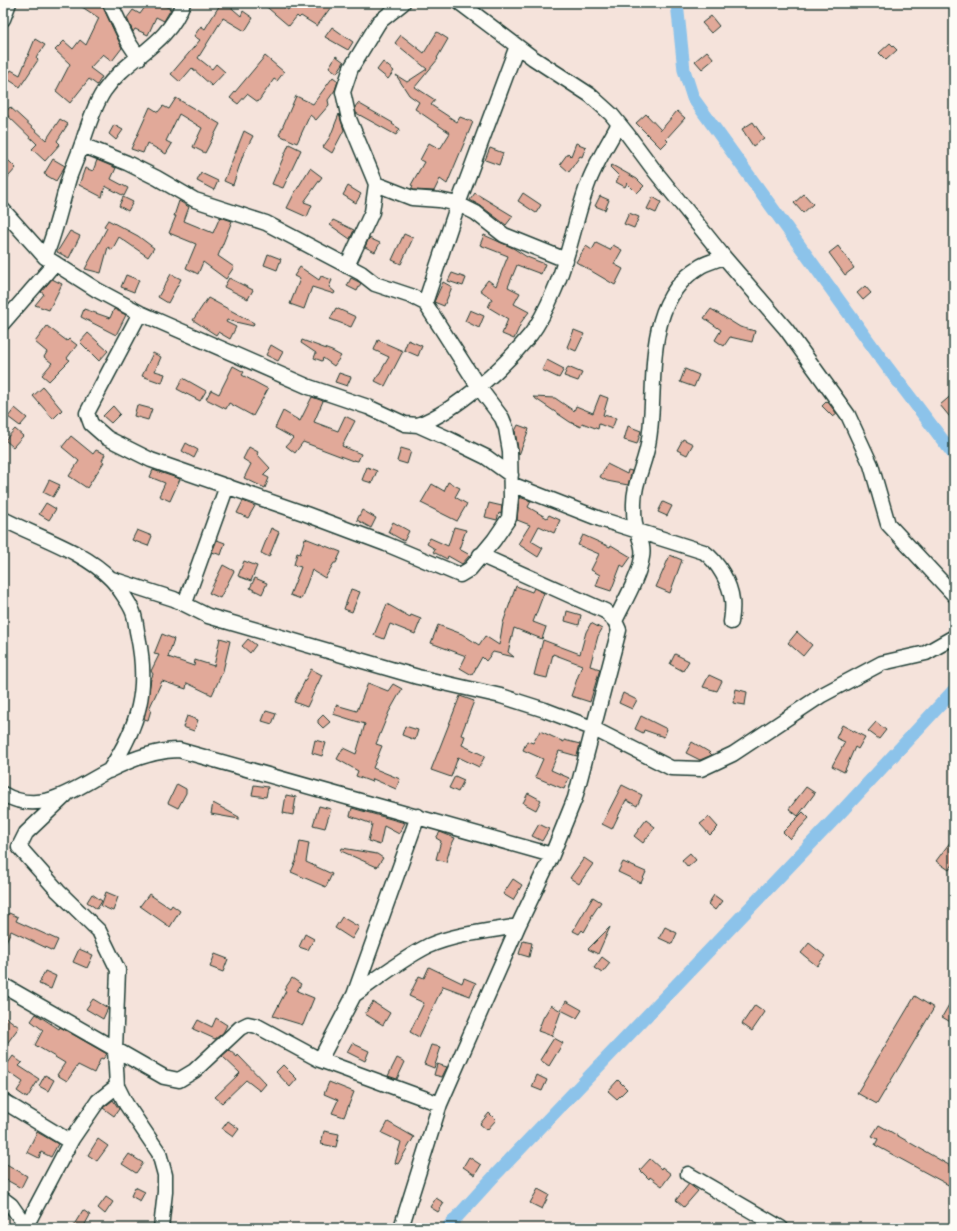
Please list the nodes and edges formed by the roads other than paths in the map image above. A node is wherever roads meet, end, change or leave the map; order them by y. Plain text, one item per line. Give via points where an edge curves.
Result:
1 (9, 3) edge
2 (110, 3) edge
3 (183, 3) edge
4 (403, 3) edge
5 (460, 3) edge
6 (3, 19) edge
7 (517, 46) junction
8 (139, 58) junction
9 (619, 124) junction
10 (82, 145) junction
11 (376, 184) junction
12 (458, 204) junction
13 (3, 210) edge
14 (724, 257) junction
15 (50, 260) junction
16 (566, 260) junction
17 (347, 266) junction
18 (425, 303) junction
19 (140, 313) junction
20 (3, 323) edge
21 (478, 386) junction
22 (418, 425) junction
23 (511, 479) junction
24 (227, 486) junction
25 (3, 519) edge
26 (636, 530) junction
27 (480, 555) junction
28 (112, 580) junction
29 (954, 595) edge
30 (185, 603) junction
31 (615, 622) junction
32 (731, 622) dead end
33 (954, 637) edge
34 (592, 728) junction
35 (109, 770) junction
36 (68, 793) junction
37 (3, 794) edge
38 (418, 816) junction
39 (552, 855) junction
40 (518, 926) junction
41 (3, 985) edge
42 (354, 995) junction
43 (115, 1050) junction
44 (320, 1060) junction
45 (118, 1086) junction
46 (3, 1101) edge
47 (440, 1104) junction
48 (72, 1139) junction
49 (688, 1174) dead end
50 (3, 1199) edge
51 (27, 1227) edge
52 (161, 1228) edge
53 (401, 1228) edge
54 (781, 1228) edge

1 - 6 street
2 - 8 street via 129,44
3 - 8 street via 167,33
4 - 11 street via 380,22 351,68 343,92 348,119
5 - 7 street
7 - 9 street via 590,95
7 - 12 street
8 - 10 street via 104,90 88,124
9 - 14 street
9 - 16 street via 589,180
10 - 15 street via 69,177
10 - 17 street via 139,169 195,200 266,223
11 - 12 street via 412,198
11 - 17 street via 372,212
12 - 16 street via 476,213 504,235
12 - 18 street
13 - 15 street
14 - 26 street via 702,266 688,277 668,302 661,319 655,348 649,439 635,486
14 - 29 street via 786,329 848,415 871,465 888,524
15 - 19 street
15 - 20 street
16 - 21 street via 554,291 531,333
17 - 18 street via 362,273 375,284
18 - 21 street
19 - 22 street via 309,387 368,407 405,424
19 - 24 street via 87,413 91,424 107,438 151,460
21 - 22 street via 462,401
21 - 23 street via 502,418 506,428
22 - 23 street via 486,457
23 - 26 street via 600,520
23 - 27 street via 509,518
24 - 27 street via 386,544 460,576 470,569
24 - 30 street
25 - 28 street via 68,550
26 - 31 street via 642,543 643,556
26 - 32 street via 704,552 713,558 725,578 732,599
27 - 31 street via 605,611
28 - 30 street
28 - 35 street via 133,611 142,658 142,693 125,747
30 - 34 street via 208,616 418,677 501,696
31 - 34 street via 619,630
33 - 34 street via 926,653 882,663 822,695 733,754 701,769 672,768
34 - 39 street via 575,798
35 - 36 street
35 - 38 street via 140,757 165,750 180,750
36 - 37 street via 36,802 22,802
36 - 43 street via 26,833 19,847 58,891 99,931 118,970
38 - 39 street
38 - 42 street
39 - 40 street
40 - 42 street via 430,946 410,956
40 - 47 street
41 - 43 street
42 - 44 street
43 - 44 street via 164,1077 179,1080 194,1071 240,1028 248,1024 257,1026
43 - 45 street
44 - 47 street
45 - 48 street via 98,1101
45 - 52 street via 126,1104 159,1153 165,1175
46 - 48 street via 64,1138
47 - 53 street
48 - 51 street
49 - 54 street
50 - 51 street via 11,1205

